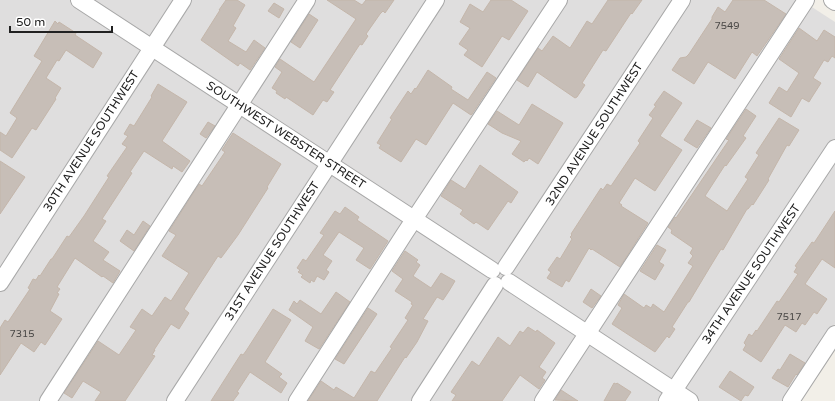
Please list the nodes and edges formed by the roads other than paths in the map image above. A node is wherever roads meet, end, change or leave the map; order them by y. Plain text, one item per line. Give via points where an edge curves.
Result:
1 (79, 0) edge
2 (183, 0) edge
3 (308, 0) edge
4 (436, 0) edge
5 (558, 0) edge
6 (682, 0) edge
7 (806, 0) edge
8 (832, 0) edge
9 (835, 2) edge
10 (152, 47) junction
11 (240, 104) junction
12 (835, 148) edge
13 (329, 163) junction
14 (414, 219) junction
15 (501, 276) junction
16 (0, 283) edge
17 (587, 334) junction
18 (835, 334) edge
19 (670, 396) edge
20 (48, 401) edge
21 (175, 401) edge
22 (297, 401) edge
23 (420, 401) edge
24 (543, 401) edge
25 (690, 401) edge
26 (791, 401) edge

1 - 10 street, SOUTHWEST WEBSTER STREET
2 - 10 street, 30TH AVENUE SOUTHWEST
3 - 11 street
4 - 13 street, 31ST AVENUE SOUTHWEST
5 - 14 street
6 - 15 street, 32ND AVENUE SOUTHWEST
7 - 17 street
8 - 9 street
10 - 11 street, SOUTHWEST WEBSTER STREET
10 - 16 street, 30TH AVENUE SOUTHWEST
11 - 13 street, SOUTHWEST WEBSTER STREET
11 - 20 street
12 - 19 street, 34TH AVENUE SOUTHWEST
13 - 14 street, SOUTHWEST WEBSTER STREET
13 - 21 street, 31ST AVENUE SOUTHWEST
14 - 15 street, SOUTHWEST WEBSTER STREET
14 - 22 street
15 - 17 street, SOUTHWEST WEBSTER STREET
15 - 23 street, 32ND AVENUE SOUTHWEST
17 - 19 street, SOUTHWEST WEBSTER STREET
17 - 24 street
18 - 26 street
19 - 25 street, SOUTHWEST WEBSTER STREET

